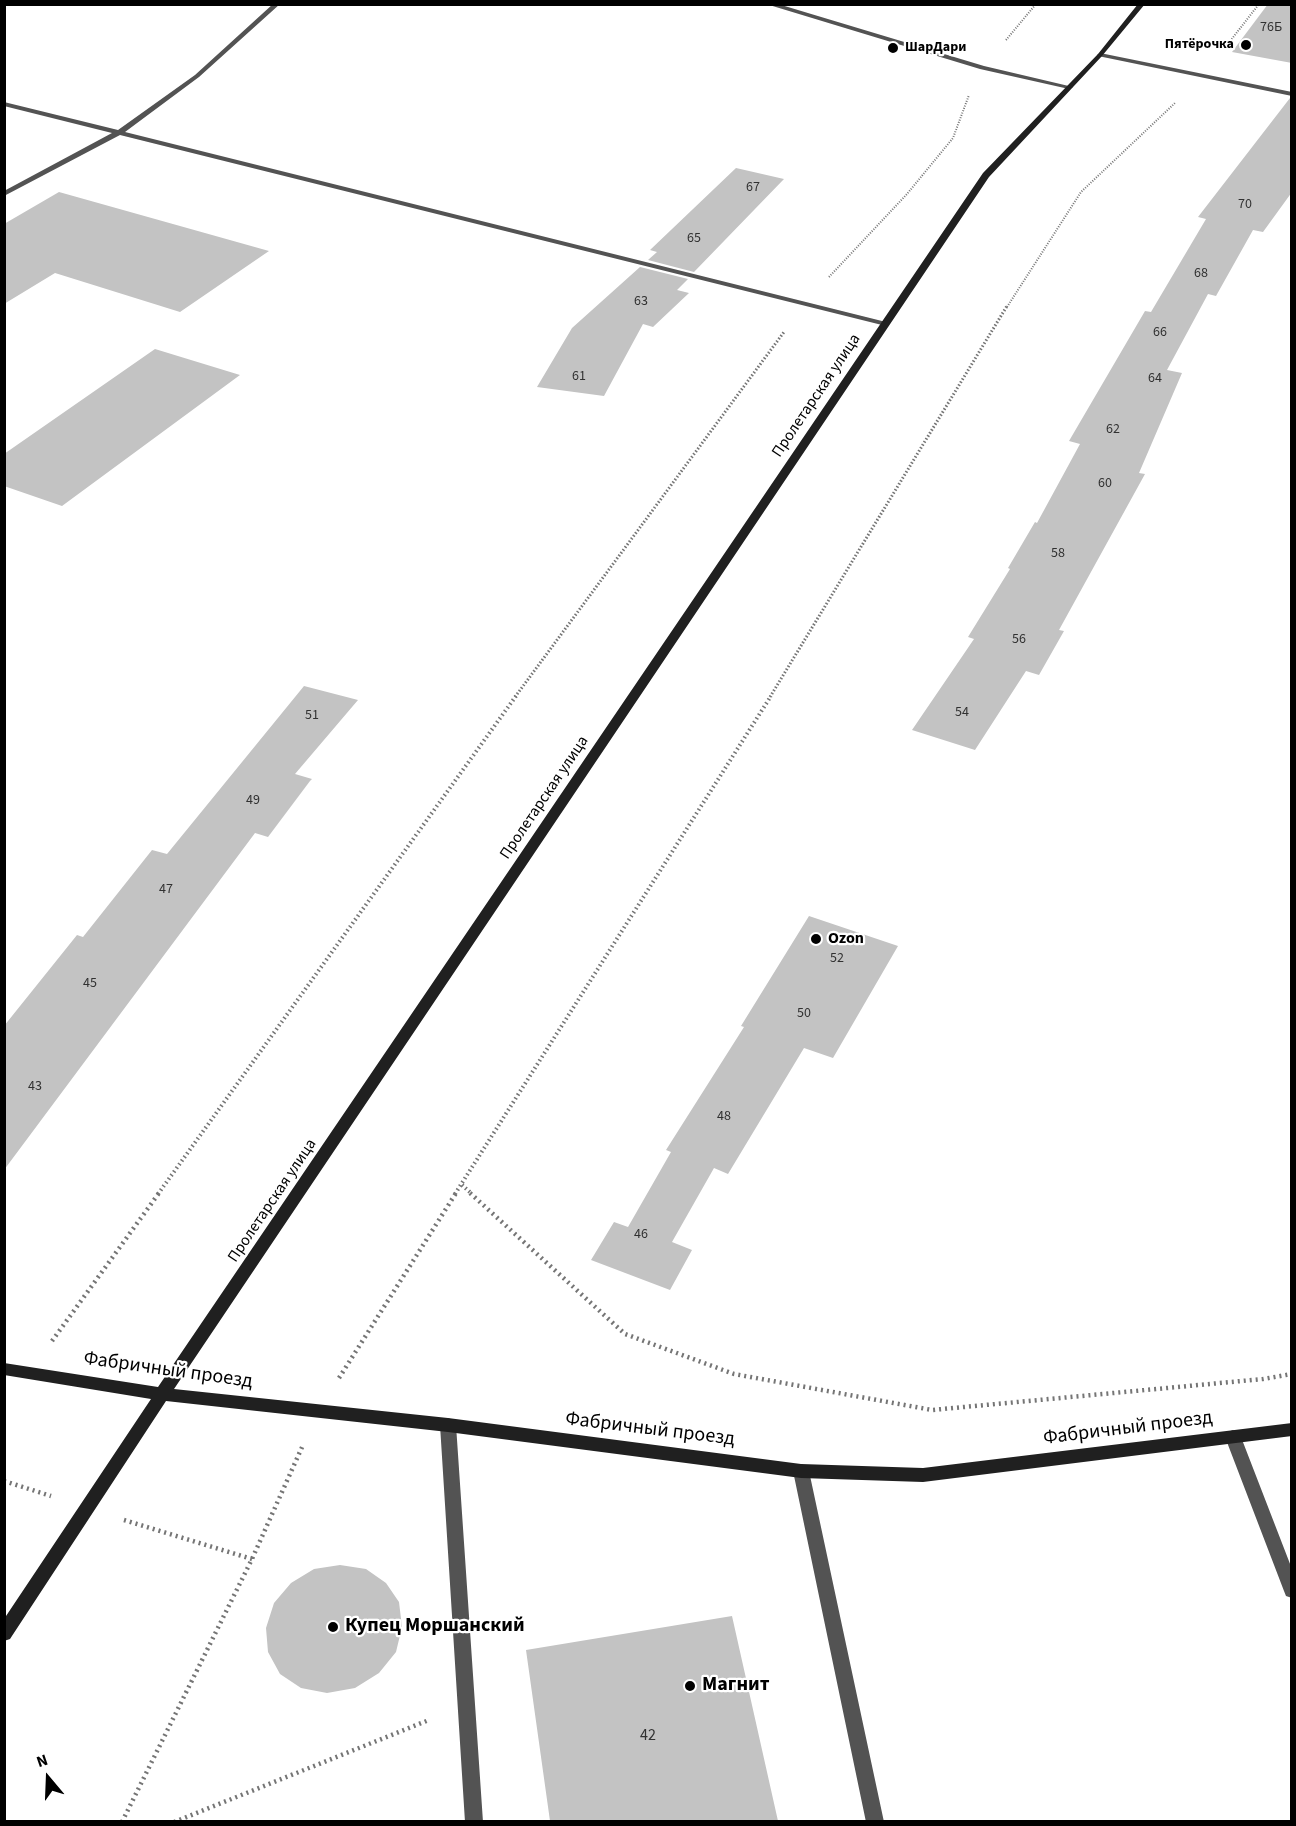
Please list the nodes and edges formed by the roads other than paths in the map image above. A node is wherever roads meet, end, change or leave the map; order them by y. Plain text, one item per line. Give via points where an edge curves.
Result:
1 (277, 4) edge
2 (769, 4) edge
3 (1142, 4) edge
4 (1100, 55) junction
5 (1069, 87) junction
6 (1291, 94) edge
7 (4, 104) edge
8 (120, 132) junction
9 (4, 194) edge
10 (886, 322) junction
11 (4, 1369) edge
12 (162, 1394) junction
13 (448, 1425) junction
14 (1292, 1429) edge
15 (1233, 1437) junction
16 (801, 1471) junction
17 (1292, 1591) edge
18 (4, 1634) edge
19 (474, 1821) edge
20 (875, 1821) edge

1 - 8 street via 197,76
2 - 5 street via 982,68
3 - 4 main road, Пролетарская улица
4 - 5 main road, Пролетарская улица
4 - 6 street
5 - 10 main road, Пролетарская улица via 986,175
7 - 8 street
8 - 9 street
8 - 10 street
10 - 12 main road, Пролетарская улица
11 - 12 main road, Фабричный проезд
12 - 13 main road, Фабричный проезд
12 - 18 main road, Пролетарская улица
13 - 16 main road, Фабричный проезд
13 - 19 street
14 - 15 main road, Фабричный проезд
15 - 16 main road, Фабричный проезд via 923,1476
15 - 17 street
16 - 20 street

